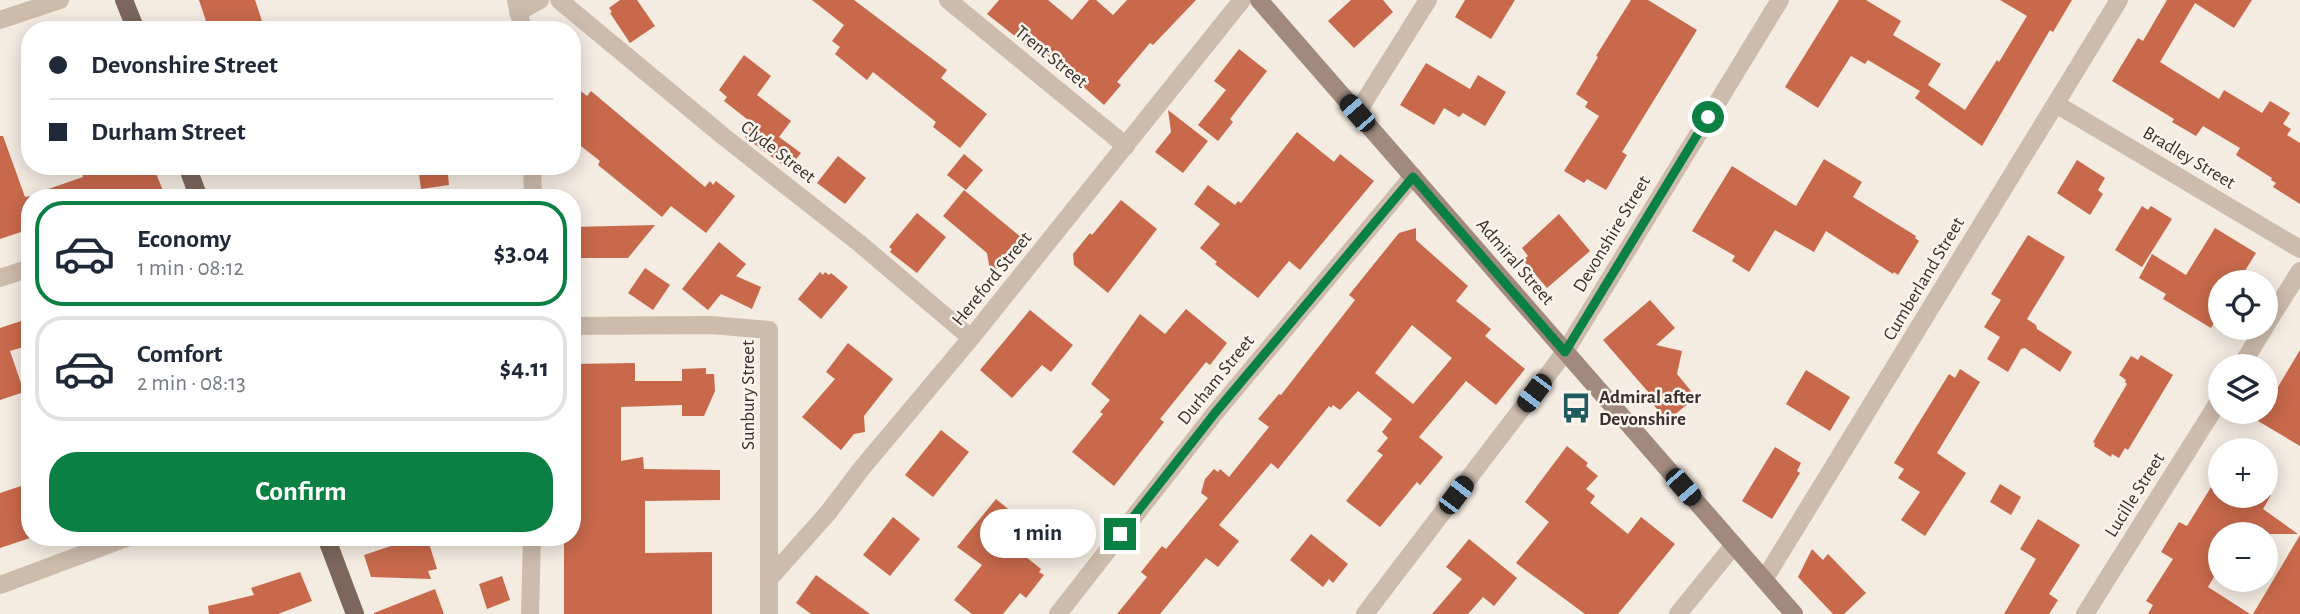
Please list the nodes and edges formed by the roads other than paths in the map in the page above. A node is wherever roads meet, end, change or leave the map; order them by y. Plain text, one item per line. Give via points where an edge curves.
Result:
1 (60, 0) edge
2 (124, 0) edge
3 (540, 0) edge
4 (559, 0) edge
5 (948, 0) edge
6 (1242, 0) edge
7 (1259, 0) edge
8 (1428, 0) edge
9 (1780, 0) edge
10 (2119, 0) edge
11 (517, 6) edge
12 (0, 20) edge
13 (132, 21) edge
14 (2056, 104) junction
15 (1357, 113) junction
16 (1126, 146) junction
17 (1413, 177) junction
18 (2300, 249) edge
19 (21, 271) edge
20 (2300, 271) edge
21 (0, 278) edge
22 (2278, 307) edge
23 (581, 326) edge
24 (971, 338) junction
25 (1565, 352) junction
26 (2208, 419) edge
27 (1734, 545) junction
28 (105, 546) edge
29 (329, 546) edge
30 (532, 546) edge
31 (769, 579) junction
32 (1764, 580) junction
33 (0, 585) edge
34 (355, 614) edge
35 (530, 614) edge
36 (769, 614) edge
37 (1058, 614) edge
38 (1365, 614) edge
39 (1678, 614) edge
40 (1794, 614) edge
41 (2085, 614) edge

1 - 12 street
2 - 13 main road
3 - 11 street
4 - 24 street, Clyde Street
5 - 16 street, Trent Street
6 - 16 street, Hereford Street
7 - 15 main road, Admiral Street
8 - 15 street
9 - 25 street, Devonshire Street
10 - 14 street, Cumberland Street
14 - 18 street, Bradley Street
14 - 32 street, Cumberland Street
15 - 17 main road, Admiral Street
16 - 24 street, Hereford Street
17 - 25 main road, Admiral Street
17 - 37 street, Durham Street via 1215,413
19 - 21 street
20 - 22 street
23 - 31 street, Sunbury Street via 710,325 769,330
24 - 31 street, Hereford Street
25 - 27 main road, Admiral Street
25 - 38 street, Devonshire Street
26 - 41 street, Lucille Street
27 - 32 main road, Admiral Street
27 - 39 street
28 - 33 street
29 - 34 main road
30 - 35 street
31 - 36 street, Sunbury Street
32 - 40 main road, Admiral Street

